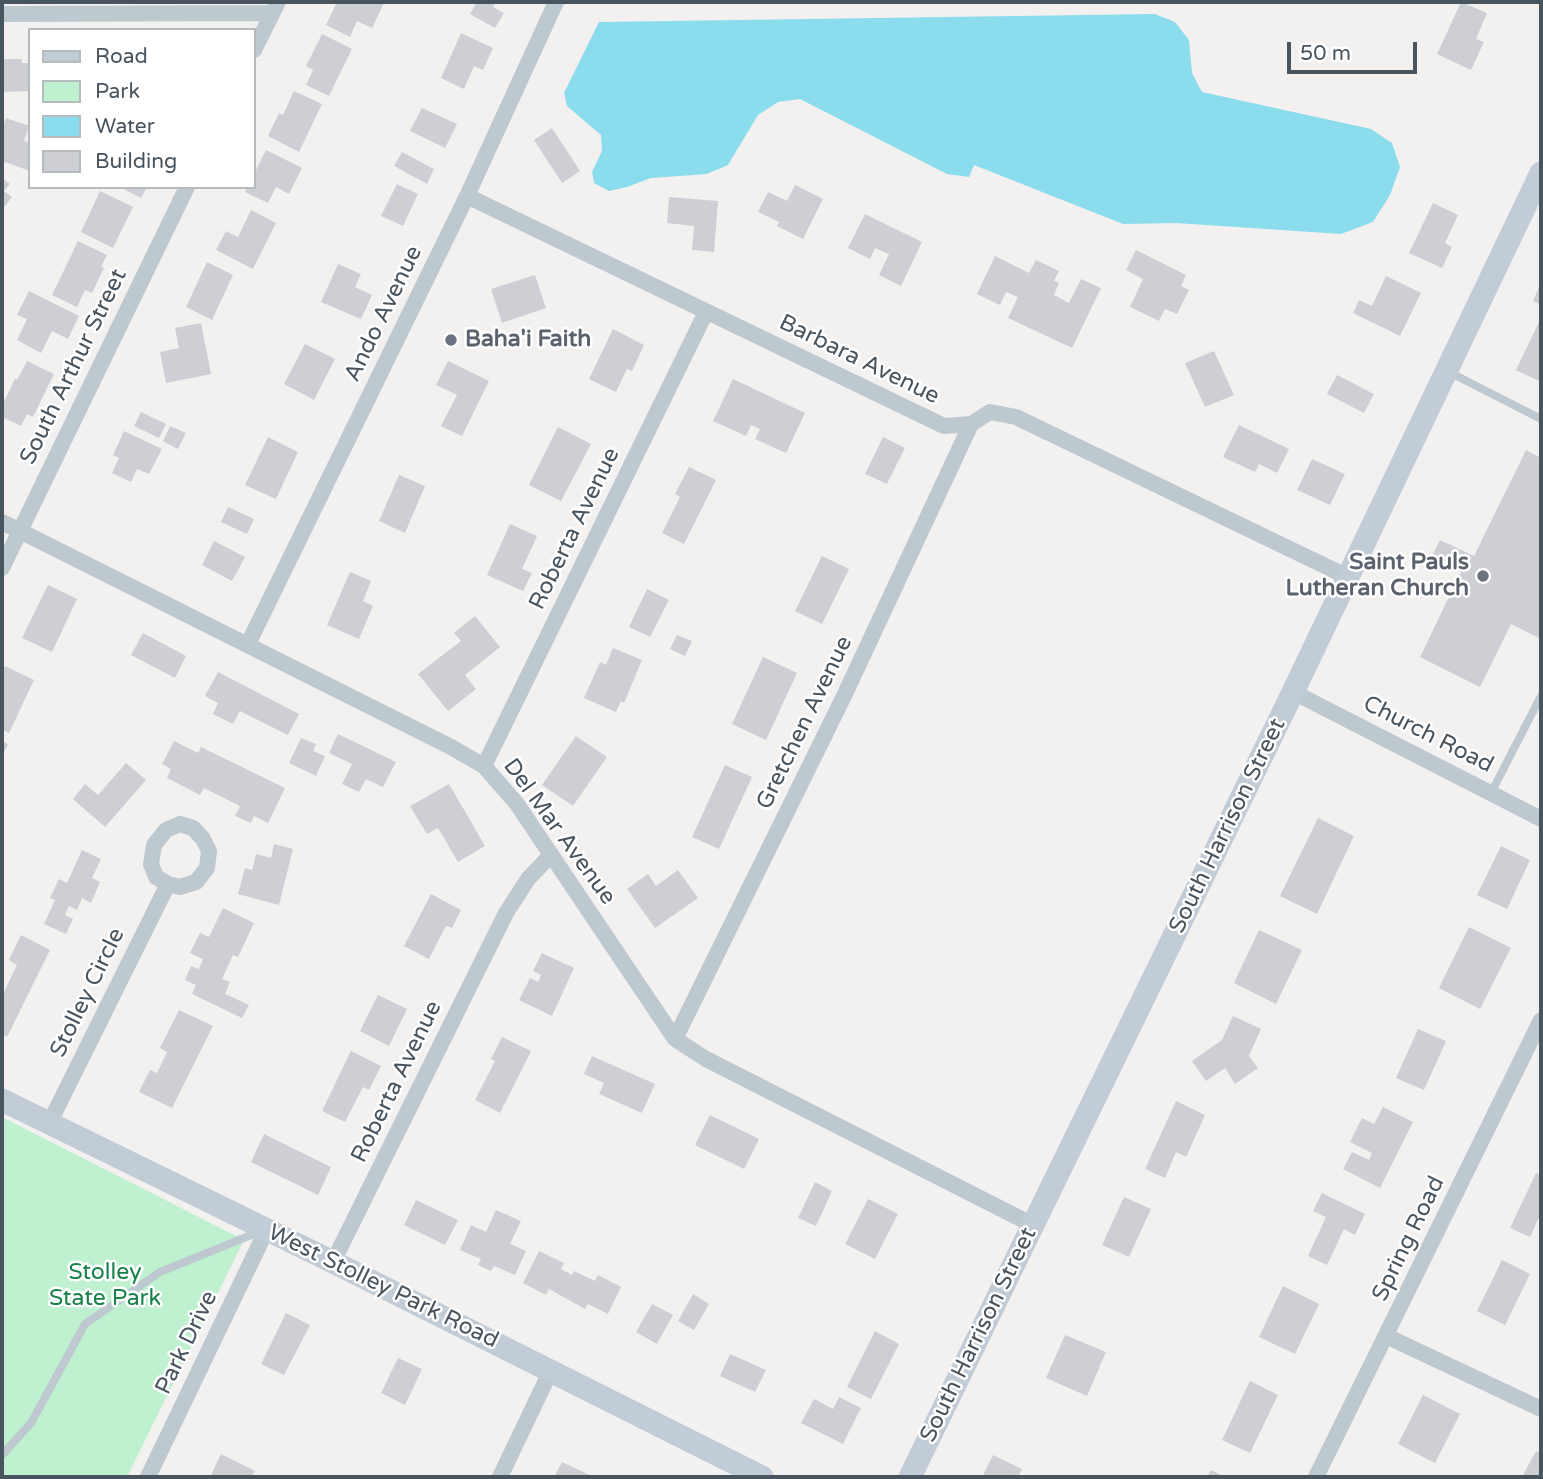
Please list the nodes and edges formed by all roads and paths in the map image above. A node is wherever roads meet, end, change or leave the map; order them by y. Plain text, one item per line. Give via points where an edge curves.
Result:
1 (556, 2) edge
2 (275, 7) edge
3 (2, 14) edge
4 (256, 46) edge
5 (1541, 173) edge
6 (186, 189) edge
7 (467, 196) junction
8 (706, 312) junction
9 (1446, 371) junction
10 (1541, 419) edge
11 (971, 424) junction
12 (2, 522) edge
13 (20, 530) junction
14 (2, 568) edge
15 (1348, 577) junction
16 (248, 644) junction
17 (1293, 692) junction
18 (1541, 696) edge
19 (484, 766) junction
20 (1491, 793) junction
21 (1541, 819) edge
22 (551, 855) junction
23 (168, 884) dead end
24 (1541, 1020) edge
25 (675, 1039) junction
26 (2, 1100) edge
27 (48, 1124) junction
28 (1033, 1225) junction
29 (267, 1229) junction
30 (333, 1262) junction
31 (1387, 1336) junction
32 (551, 1370) junction
33 (1541, 1409) edge
34 (2, 1455) edge
35 (148, 1477) edge
36 (500, 1477) edge
37 (762, 1477) edge
38 (910, 1477) edge
39 (1316, 1477) edge

1 - 7 street, Ando Avenue
2 - 3 street
2 - 4 street
5 - 9 main road, South Harrison Street
6 - 13 street, South Arthur Street
7 - 8 street, Barbara Avenue
7 - 16 street, Ando Avenue
8 - 11 street, Barbara Avenue via 944,426
8 - 19 street, Roberta Avenue
9 - 10 lane
9 - 15 main road, South Harrison Street
11 - 15 street, Barbara Avenue via 990,412 1016,418
11 - 25 street, Gretchen Avenue via 844,696
12 - 13 street, Del Mar Avenue
13 - 14 street, South Arthur Street
13 - 16 street, Del Mar Avenue
15 - 17 main road, South Harrison Street
16 - 19 street, Del Mar Avenue
17 - 20 street, Church Road
17 - 28 main road, South Harrison Street
18 - 20 lane
19 - 22 street, Del Mar Avenue via 517,804
20 - 21 street, Church Road
22 - 25 street, Del Mar Avenue
22 - 30 street, Roberta Avenue via 528,878 506,913
23 - 27 street, Stolley Circle
24 - 31 street, Spring Road
25 - 28 street, Del Mar Avenue
26 - 27 main road, West Stolley Park Road
27 - 29 main road, West Stolley Park Road
28 - 38 main road, South Harrison Street
29 - 30 main road, West Stolley Park Road
29 - 34 lane via 160,1272 85,1324 31,1423
29 - 35 street, Park Drive
30 - 32 main road, West Stolley Park Road
31 - 33 street
31 - 39 street, Spring Road
32 - 36 street
32 - 37 main road, West Stolley Park Road

